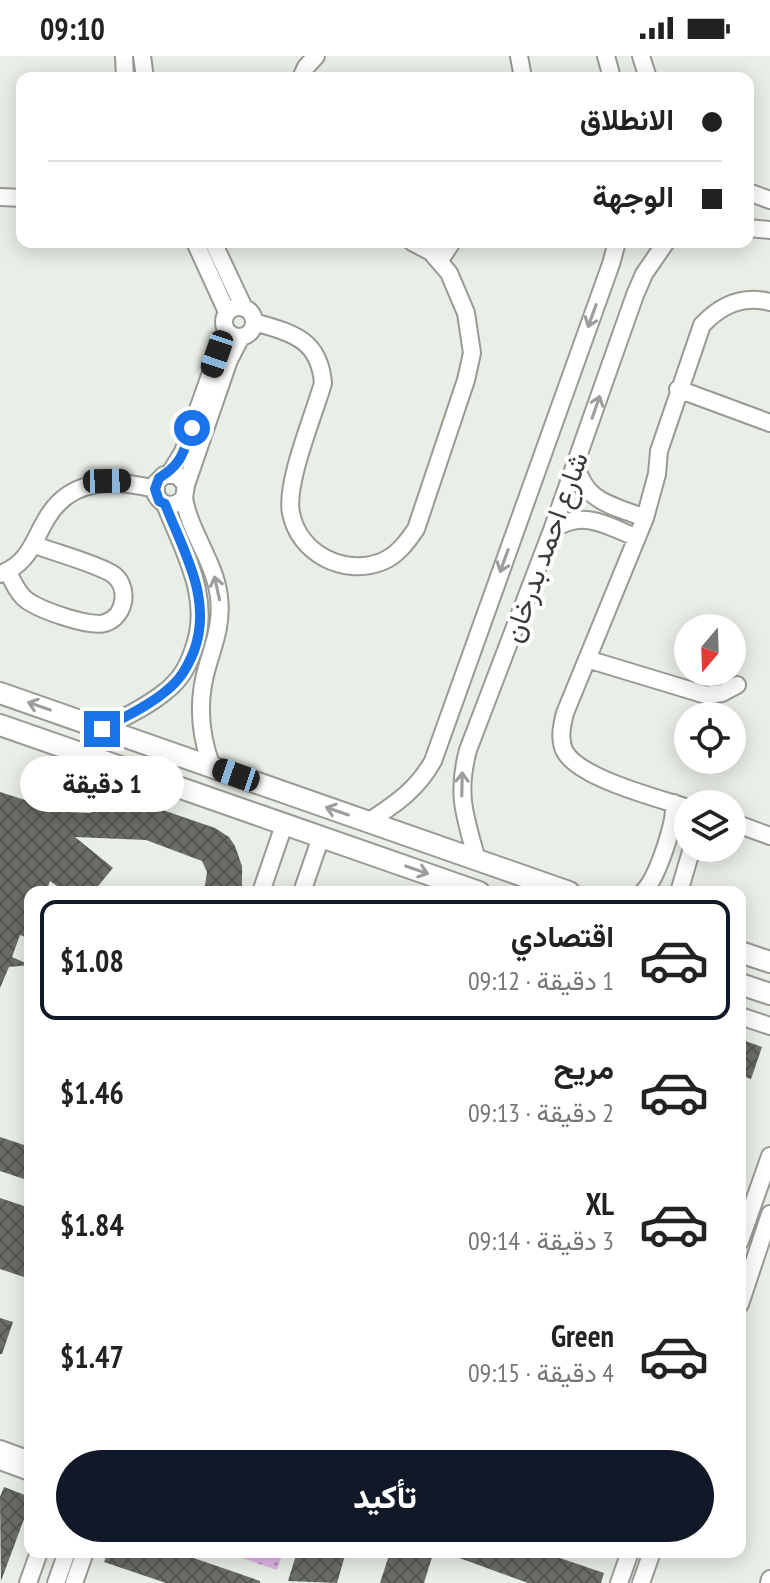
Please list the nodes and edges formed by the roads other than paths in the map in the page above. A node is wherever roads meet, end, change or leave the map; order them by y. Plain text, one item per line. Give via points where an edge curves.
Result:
1 (316, 56) edge
2 (304, 72) edge
3 (198, 248) edge
4 (216, 248) edge
5 (421, 248) edge
6 (448, 248) edge
7 (615, 248) edge
8 (662, 248) edge
9 (440, 260) junction
10 (770, 302) edge
11 (227, 312) junction
12 (249, 315) junction
13 (234, 333) junction
14 (678, 389) junction
15 (770, 423) edge
16 (576, 464) junction
17 (170, 473) junction
18 (155, 489) junction
19 (185, 491) junction
20 (165, 504) junction
21 (645, 518) junction
22 (552, 530) junction
23 (637, 538) junction
24 (35, 545) junction
25 (4, 573) edge
26 (196, 644) junction
27 (213, 651) junction
28 (587, 659) junction
29 (184, 674) junction
30 (204, 682) junction
31 (674, 685) edge
32 (676, 686) edge
33 (735, 686) edge
34 (0, 693) edge
35 (2, 727) edge
36 (102, 729) junction
37 (212, 767) junction
38 (674, 803) edge
39 (368, 822) junction
40 (288, 826) junction
41 (746, 827) edge
42 (674, 836) edge
43 (770, 836) edge
44 (326, 838) junction
45 (477, 860) junction
46 (688, 862) edge
47 (263, 886) edge
48 (271, 886) edge
49 (305, 886) edge
50 (313, 886) edge
51 (462, 886) edge
52 (552, 886) edge
53 (648, 886) edge
54 (681, 886) edge
55 (746, 954) edge
56 (770, 962) edge
57 (746, 986) edge
58 (770, 994) edge
59 (746, 1018) edge
60 (770, 1026) edge
61 (770, 1156) edge
62 (770, 1214) edge
63 (746, 1224) edge
64 (753, 1269) junction
65 (770, 1274) edge
66 (746, 1288) edge
67 (0, 1449) edge
68 (24, 1458) edge
69 (0, 1461) edge
70 (24, 1470) edge
71 (37, 1558) edge
72 (65, 1558) edge
73 (83, 1558) edge
74 (628, 1558) edge
75 (650, 1558) edge
76 (28, 1583) edge
77 (56, 1583) edge
78 (74, 1583) edge
79 (619, 1583) edge
80 (641, 1583) edge

1 - 2 street
3 - 11 street
4 - 12 street
5 - 9 street
6 - 9 street
7 -> 39 street, شارع احمد بدرخان via 433,761 406,796
16 -> 8 street, شارع احمد بدرخان via 635,295
9 - 12 street via 459,292 472,353 416,529 403,548 383,561 360,567 336,564 315,553 299,535 291,513 291,489 323,383 322,367 304,341
10 - 14 street via 747,299 714,312 699,333
11 - 12 street via 235,307
11 - 13 street via 224,321
12 - 13 street via 250,332
13 - 17 street
13 - 19 street
14 - 15 street
14 - 21 street
16 - 21 street via 587,492
16 - 22 street, شارع احمد بدرخان
17 - 18 street via 159,478
17 - 19 street via 177,475
18 - 20 street
18 - 24 street via 107,481 73,493 47,518
19 - 20 street via 179,503
27 -> 19 street via 220,617 216,580 191,525
20 - 26 street via 201,602
21 - 23 street
22 - 23 street via 580,518
45 -> 22 street, شارع احمد بدرخان via 461,777
23 - 28 street
24 - 25 street
24 - 25 street via 119,580 124,596 113,619 97,624 44,609 24,598
26 - 27 street
26 - 29 street
27 - 30 street
28 - 31 street
28 - 38 street via 563,722 563,749 589,773
29 - 30 street
29 - 36 street via 156,699
30 - 37 street via 200,712
32 - 33 street via 706,695
36 -> 34 main road
35 - 40 main road
36 - 37 main road
39 -> 37 main road
39 - 45 main road
40 - 44 main road
40 - 47 street
40 - 48 street
41 - 43 street
42 - 53 street
44 - 49 street
44 - 50 street
44 -> 51 main road
45 - 52 main road
46 - 54 street
55 - 56 main road
57 - 58 main road
59 - 60 street
61 - 63 street
62 - 64 street
64 - 65 street
64 - 66 street
67 - 68 street
69 - 70 street
71 - 76 street
72 - 77 street
73 - 78 street
74 - 79 street
75 - 80 street

